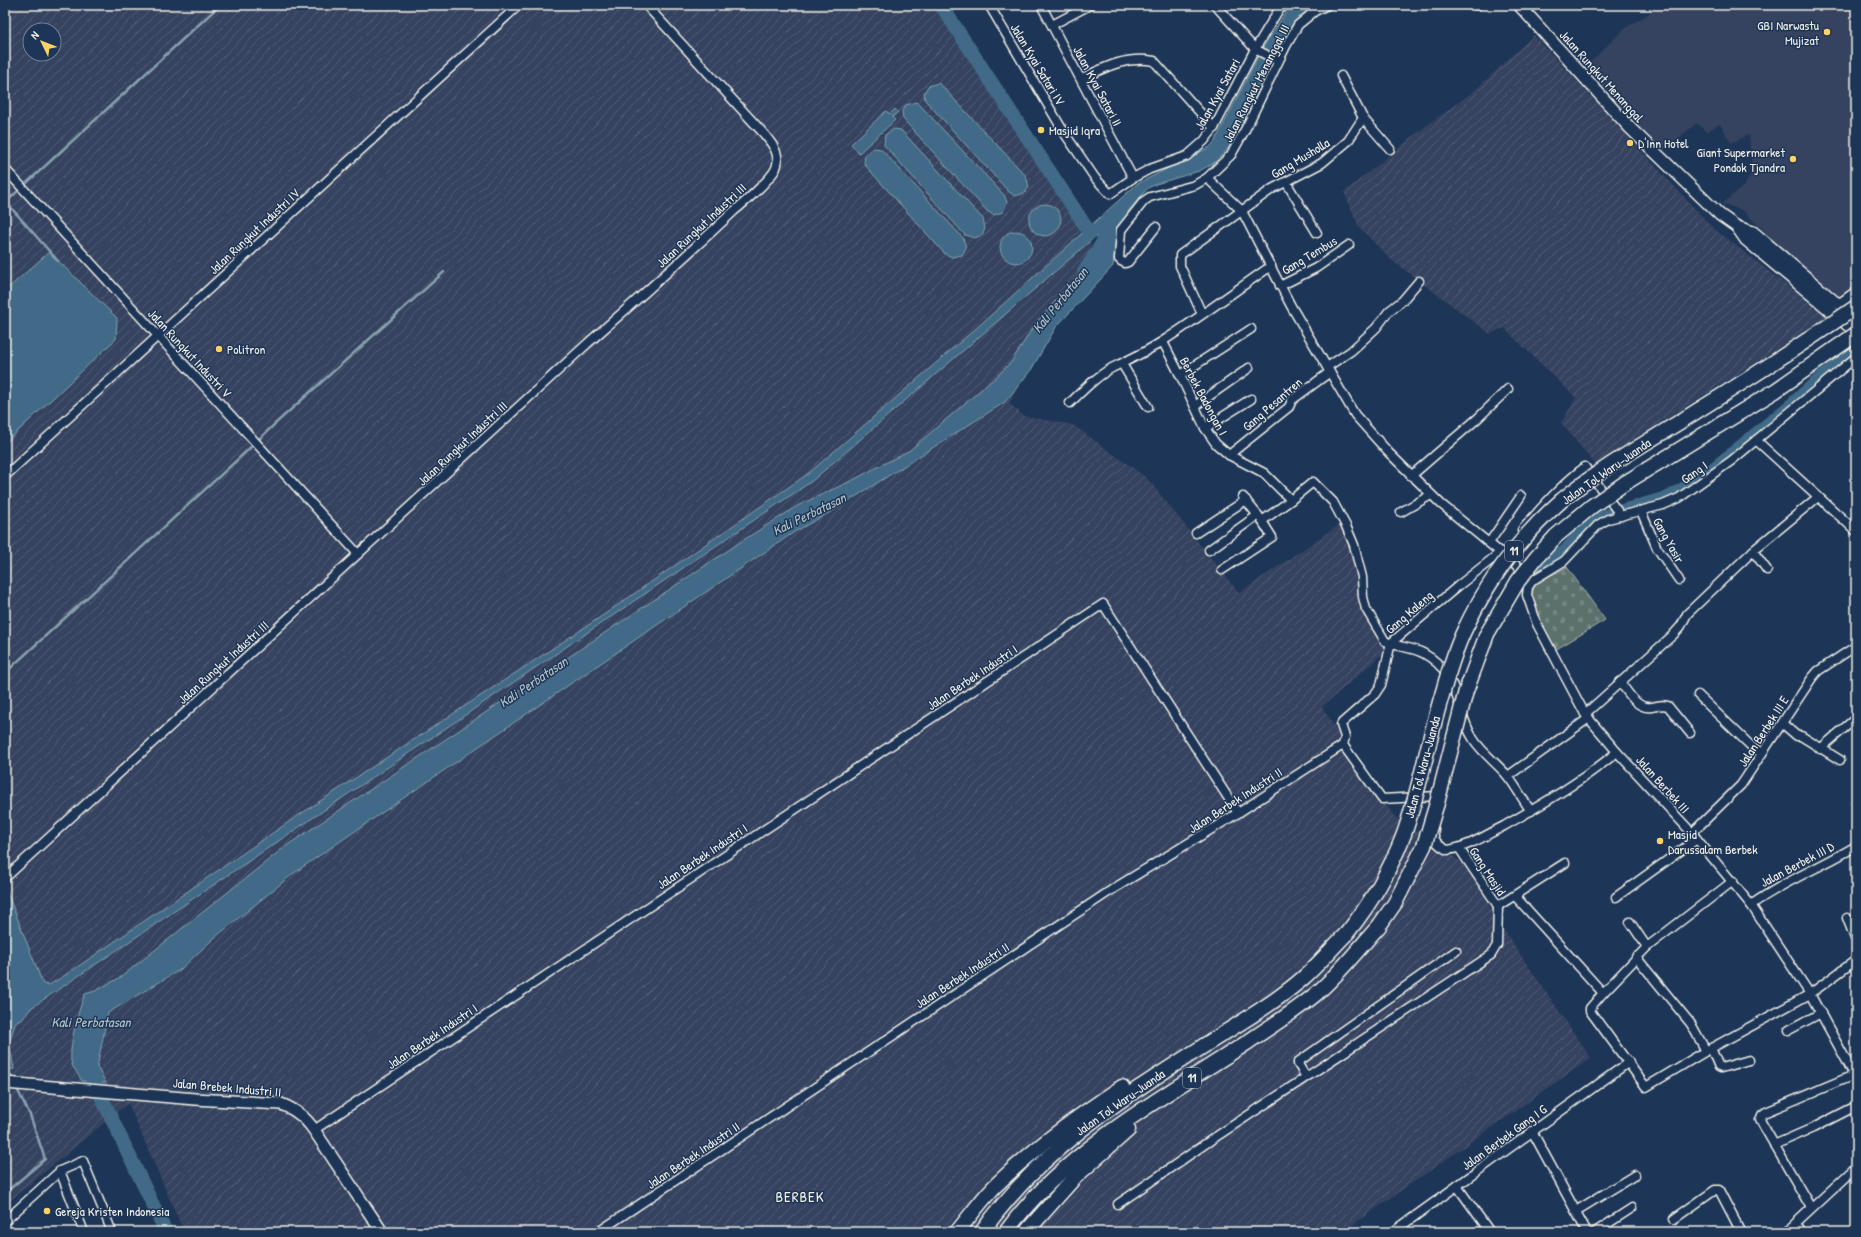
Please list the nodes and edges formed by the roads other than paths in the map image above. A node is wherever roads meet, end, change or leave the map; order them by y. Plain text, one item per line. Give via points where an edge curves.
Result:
1 (520, 5) edge
2 (646, 5) edge
3 (989, 5) edge
4 (1041, 5) edge
5 (1090, 5) edge
6 (1215, 5) edge
7 (1284, 5) edge
8 (1327, 5) edge
9 (1520, 5) edge
10 (1052, 25) junction
11 (1257, 50) junction
12 (1276, 60) junction
13 (1341, 76) dead end
14 (1081, 79) junction
15 (1363, 118) junction
16 (1214, 128) junction
17 (1390, 149) dead end
18 (5, 169) edge
19 (1133, 178) junction
20 (1208, 178) junction
21 (1286, 182) junction
22 (1108, 193) joint
23 (1242, 211) junction
24 (1156, 227) dead end
25 (1737, 227) junction
26 (1317, 233) dead end
27 (1349, 245) dead end
28 (1271, 266) junction
29 (1419, 281) dead end
30 (1280, 286) junction
31 (1856, 293) edge
32 (1842, 304) junction
33 (1856, 307) edge
34 (1202, 314) junction
35 (1251, 329) dead end
36 (1854, 331) edge
37 (158, 336) junction
38 (1162, 342) junction
39 (1856, 357) edge
40 (1122, 364) junction
41 (1249, 368) dead end
42 (1329, 369) junction
43 (1180, 375) junction
44 (1508, 389) dead end
45 (1251, 399) dead end
46 (1070, 403) dead end
47 (1194, 406) junction
48 (1148, 407) dead end
49 (1205, 428) junction
50 (1756, 440) junction
51 (1229, 456) junction
52 (5, 476) edge
53 (1411, 476) junction
54 (1431, 495) junction
55 (1521, 496) dead end
56 (1818, 497) junction
57 (1291, 500) junction
58 (1640, 511) junction
59 (1401, 512) dead end
60 (1620, 514) junction
61 (1260, 518) junction
62 (1856, 531) edge
63 (1196, 533) dead end
64 (1489, 543) junction
65 (1209, 550) dead end
66 (1753, 551) junction
67 (1502, 553) junction
68 (358, 554) junction
69 (1222, 570) dead end
70 (1767, 570) dead end
71 (1533, 580) junction
72 (1679, 580) dead end
73 (1391, 643) junction
74 (1856, 646) edge
75 (1620, 682) junction
76 (1698, 695) dead end
77 (1587, 716) junction
78 (1856, 718) edge
79 (1783, 724) junction
80 (1690, 733) dead end
81 (1343, 745) junction
82 (1820, 749) junction
83 (1617, 752) junction
84 (1762, 753) junction
85 (1840, 760) dead end
86 (1508, 776) junction
87 (1530, 811) junction
88 (1238, 813) junction
89 (1695, 836) junction
90 (1856, 846) edge
91 (1459, 848) junction
92 (1566, 863) dead end
93 (7, 876) edge
94 (1733, 881) junction
95 (1515, 896) junction
96 (1616, 897) dead end
97 (1751, 905) junction
98 (1498, 906) junction
99 (1847, 918) dead end
100 (1630, 922) dead end
101 (1856, 941) edge
102 (1647, 946) junction
103 (1456, 951) dead end
104 (1636, 957) junction
105 (1856, 960) edge
106 (1603, 993) junction
107 (1810, 994) junction
108 (1269, 1004) junction
109 (1821, 1012) junction
110 (1266, 1030) junction
111 (1789, 1030) dead end
112 (1709, 1049) junction
113 (1749, 1060) dead end
114 (1629, 1062) junction
115 (1855, 1076) edge
116 (1306, 1077) junction
117 (5, 1083) edge
118 (1856, 1106) edge
119 (314, 1130) junction
120 (1532, 1131) junction
121 (1774, 1145) junction
122 (1856, 1167) edge
123 (60, 1171) junction
124 (1635, 1175) dead end
125 (1457, 1186) junction
126 (1118, 1204) dead end
127 (1632, 1208) dead end
128 (1810, 1208) junction
129 (1576, 1211) junction
130 (1674, 1219) dead end
131 (5, 1221) edge
132 (1796, 1223) junction
133 (84, 1232) edge
134 (112, 1232) edge
135 (382, 1232) edge
136 (598, 1232) edge
137 (957, 1232) edge
138 (982, 1232) edge
139 (1006, 1232) edge
140 (1026, 1232) edge
141 (1393, 1232) edge
142 (1490, 1232) edge
143 (1588, 1232) edge
144 (1595, 1232) edge
145 (1741, 1232) edge
146 (1786, 1232) edge
147 (1800, 1232) edge

1 - 37 street, Jalan Rungkut Industri IV
2 - 68 street, Jalan Rungkut Industri III via 765,135 777,153 776,168 747,200 679,263
3 - 22 street, Jalan Kyai Satari IV via 1065,134
4 - 10 street, Jalan Kyai Satari II
5 - 10 street
6 - 11 street
7 - 11 street, Jalan Kyai Satari via 1279,9
8 - 12 street, Jalan Rungkut Menanggal III via 1298,25
9 - 25 main road, Jalan Rungkut Menanggal via 1630,128 1720,214
10 - 14 street, Jalan Kyai Satari II
11 - 12 street
11 - 16 street, Jalan Kyai Satari
12 - 20 street, Jalan Rungkut Menanggal III via 1237,146
13 - 15 street
14 - 16 street via 1114,63 1154,61
14 - 19 street, Jalan Kyai Satari II
15 - 17 street
15 - 21 street, Gang Musholla via 1339,150 1322,163
16 - 19 street, Jalan Kyai Satari via 1187,156
18 - 37 street, Jalan Rungkut Industri V
19 - 22 street, Jalan Kyai Satari via 1113,193
20 - 23 street
20 - 24 street, Jalan Rungkut Menanggal III via 1182,190 1150,197 1144,201 1121,230 1119,259 1128,262
21 - 23 street, Gang Musholla
21 - 26 street
23 - 28 street
23 - 34 street, Gang Musholla via 1180,255 1180,266
25 - 32 main road, Jalan Rungkut Menanggal via 1753,232 1835,302
25 - 36 main road, Jalan Rungkut Menanggal via 1746,240
27 - 30 street, Gang Tembus via 1316,268
28 - 30 street
28 - 34 street
29 - 42 street, Gang Pesantren via 1376,328
30 - 42 street
31 - 32 main road
32 - 36 main road
33 - 108 highway, Jalan Tol Waru–Juanda / 11, bridge via 1579,487 1526,536 1496,575 1463,632 1433,725 1404,834 1381,884 1347,933 1303,978
34 - 38 street
35 - 43 street
36 - 110 highway, Jalan Tol Waru–Juanda / 11, bridge via 1775,391 1592,506 1556,536 1536,558 1518,581 1487,634 1466,692 1424,846 1402,890 1379,926 1347,963 1318,992
37 - 52 street, Jalan Rungkut Industri IV
37 - 68 street, Jalan Rungkut Industri V
38 - 40 street
38 - 43 street, Berbek Badongan I
39 - 50 street, Gang I
40 - 46 street via 1090,384
40 - 48 street
41 - 47 street
42 - 51 street, Gang Pesantren via 1292,400 1289,407
42 - 53 street via 1356,415
43 - 47 street, Berbek Badongan I
44 - 53 street
45 - 49 street
47 - 49 street, Berbek Badongan I
49 - 51 street, Berbek Badongan I via 1216,444
50 - 56 street
50 - 58 street, Gang I via 1679,498
51 - 57 street, Berbek Badongan I via 1264,473
53 - 54 street
54 - 59 street
54 - 64 street
55 - 64 street
56 - 62 street
56 - 66 street
57 - 61 street
57 - 73 street via 1313,482 1333,502 1354,545 1366,609 1385,641
58 - 60 street, Gang I
58 - 72 street, Gang Yasir via 1657,548
60 - 67 street, Gang Kaleng via 1585,467 1555,492
60 - 71 street, Gang I via 1598,525 1564,561
61 - 63 street via 1244,498
61 - 65 street
61 - 69 street via 1272,537
64 - 67 street
66 - 70 street
66 - 75 street via 1687,614 1673,635
67 - 71 street
67 - 73 street, Gang Kaleng via 1458,586
68 - 93 street, Jalan Rungkut Industri III
71 - 77 street, Jalan Berbek III via 1528,587 1527,595 1531,610 1571,691
73 - 81 street, Gang Kaleng via 1381,685 1375,694 1342,722 1345,737
73 - 86 street via 1424,653 1445,672 1455,688 1466,725 1474,741
74 - 79 street, Jalan Berbek III E via 1818,671
75 - 77 street
75 - 80 street via 1641,707 1668,706
76 - 84 street via 1752,747
77 - 83 street, Jalan Berbek III
77 - 86 street
78 - 82 street
79 - 82 street via 1797,736
79 - 84 street, Jalan Berbek III E
81 - 88 street, Jalan Berbek Industri II
81 - 91 street via 1382,799 1441,797 1433,836 1435,841 1447,850
82 - 85 street
83 - 87 street via 1598,768
83 - 89 street, Jalan Berbek III
84 - 89 street, Jalan Berbek III E via 1741,785
86 - 87 street
87 - 91 street
88 - 119 street, Jalan Berbek Industri I via 1103,604
88 - 136 street, Jalan Berbek Industri II via 1114,889
89 - 94 street, Jalan Berbek III
89 - 96 street, Jalan Berbek III E
90 - 97 street, Jalan Berbek III D via 1789,880
91 - 98 street, Gang Masjid
92 - 95 street
94 - 97 street, Jalan Berbek III
94 - 102 street
95 - 98 street
95 - 106 street
97 - 107 street, Jalan Berbek III
98 - 116 street via 1497,945 1491,955
99 - 101 street
100 - 102 street
102 - 104 street
103 - 116 street via 1298,1062
104 - 106 street
104 - 112 street
105 - 107 street
106 - 114 street via 1592,1004 1590,1011
107 - 109 street, Jalan Berbek III
107 - 112 street
108 - 137 highway via 1174,1054 1076,1118 1030,1153 995,1186
108 - 138 highway, Jalan Tol Waru–Juanda / 11 via 1126,1095 1088,1123 1056,1149 1023,1182
109 - 111 street
109 - 115 street, Jalan Berbek III
110 - 139 highway, Jalan Tol Waru–Juanda / 11 via 1088,1149 1038,1194
110 - 140 highway via 1224,1064 1126,1132 1074,1178
112 - 113 street via 1721,1068
112 - 114 street via 1646,1087
114 - 120 street, Jalan Berbek Gang I G
115 - 121 street via 1762,1115 1760,1120
116 - 126 street
117 - 119 main road, Jalan Brebek Industri II via 281,1104 305,1117
118 - 121 street
119 - 135 main road, Jalan Brebek Industri II
120 - 125 street, Jalan Berbek Gang I G
120 - 129 street
121 - 128 street
122 - 128 street
123 - 131 street
123 - 133 street
123 - 134 street via 83,1161
124 - 129 street
125 - 141 street, Jalan Berbek Gang I G
125 - 142 street
127 - 144 street
128 - 132 street
129 - 143 street
130 - 145 street via 1715,1190 1719,1190
132 - 146 street
132 - 147 street

